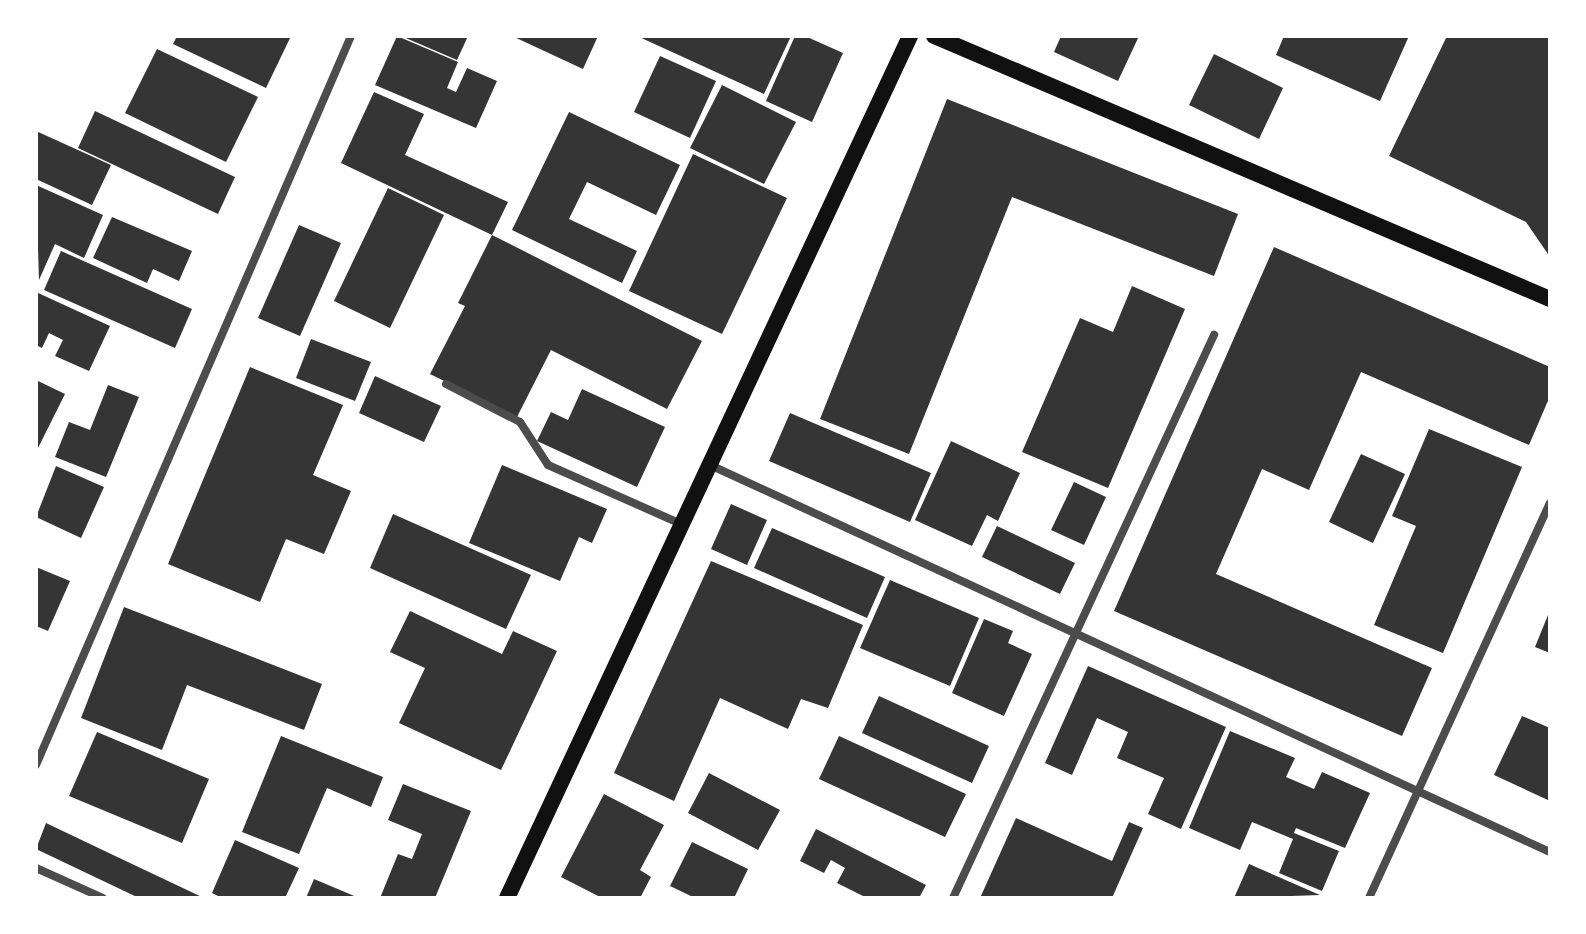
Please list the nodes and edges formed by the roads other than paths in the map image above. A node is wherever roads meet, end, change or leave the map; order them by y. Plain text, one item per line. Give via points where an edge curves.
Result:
1 (351, 36) edge
2 (910, 36) edge
3 (934, 36) edge
4 (1550, 299) edge
5 (1214, 335) dead end
6 (446, 384) dead end
7 (710, 465) junction
8 (1550, 503) edge
9 (682, 524) junction
10 (1076, 634) junction
11 (39, 751) edge
12 (36, 765) edge
13 (1419, 791) junction
14 (1550, 852) edge
15 (36, 868) edge
16 (103, 898) edge
17 (507, 898) edge
18 (953, 898) edge
19 (1369, 898) edge

1 - 11 street
2 - 7 main road
3 - 4 main road
5 - 10 street
6 - 9 street via 520,422 548,465
7 - 9 main road
7 - 10 street
8 - 13 street
9 - 17 main road
10 - 13 street
10 - 18 street
11 - 12 street
13 - 14 street
13 - 19 street
15 - 16 street

